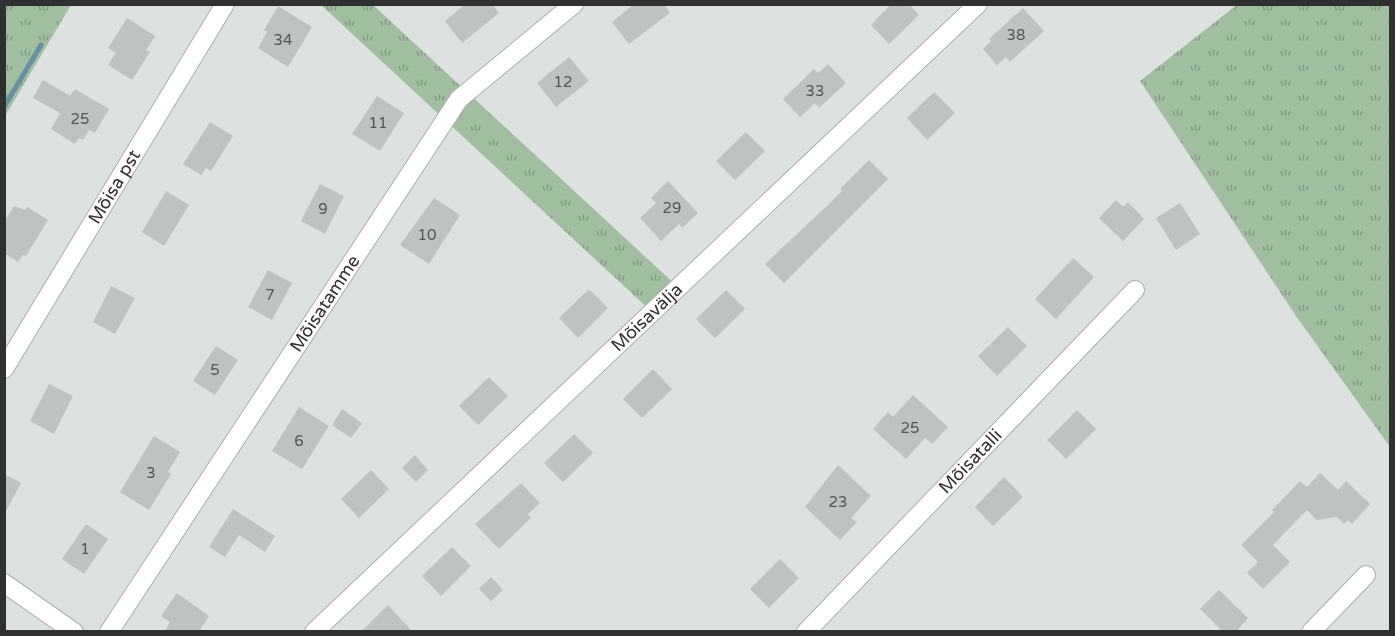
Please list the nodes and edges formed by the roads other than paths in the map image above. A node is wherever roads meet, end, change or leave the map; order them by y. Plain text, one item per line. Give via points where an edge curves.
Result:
1 (225, 4) edge
2 (574, 4) edge
3 (978, 4) edge
4 (1135, 290) dead end
5 (4, 369) edge
6 (1366, 574) dead end
7 (4, 583) edge
8 (74, 632) edge
9 (109, 632) edge
10 (314, 632) edge
11 (806, 632) edge
12 (1311, 632) edge

1 - 5 street, Mõisa pst
2 - 9 street, Mõisatamme via 459,99
3 - 10 street, Mõisavälja
4 - 11 street, Mõisatalli
6 - 12 street
7 - 8 street

